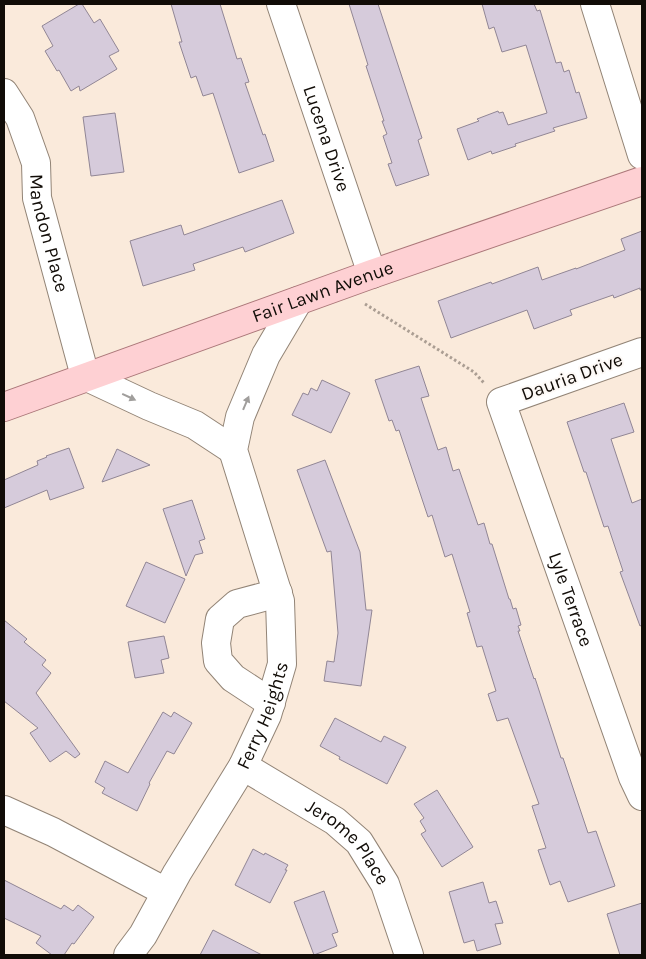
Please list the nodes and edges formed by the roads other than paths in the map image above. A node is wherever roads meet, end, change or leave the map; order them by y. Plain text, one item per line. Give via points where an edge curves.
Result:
1 (282, 4) edge
2 (595, 4) edge
3 (4, 93) edge
4 (642, 155) edge
5 (642, 181) edge
6 (372, 274) junction
7 (298, 301) junction
8 (642, 352) edge
9 (85, 376) junction
10 (502, 402) joint
11 (4, 407) edge
12 (233, 450) junction
13 (278, 593) junction
14 (271, 703) junction
15 (243, 766) junction
16 (642, 796) edge
17 (4, 810) edge
18 (166, 892) junction
19 (128, 955) edge
20 (408, 955) edge

1 - 6 street, Lucena Drive
2 - 4 street
3 - 9 street, Mandon Place via 20,118 36,163 36,198
5 - 6 main road, Fair Lawn Avenue
6 - 7 main road, Fair Lawn Avenue
7 - 9 main road, Fair Lawn Avenue
12 -> 7 street, Ferry Heights via 240,417 266,355
8 - 10 street, Dauria Drive
9 - 11 main road, Fair Lawn Avenue
9 -> 12 street via 194,425
10 - 16 street, Lyle Terrace
12 - 13 street, Ferry Heights
13 - 14 street, Ferry Heights via 282,664
13 - 14 street via 237,604 220,619 216,643 218,661 233,678
14 - 15 street, Ferry Heights
15 - 18 street, Ferry Heights
15 - 20 street, Jerome Place via 335,821 359,842 385,884
17 - 18 street via 53,832
18 - 19 street, Ferry Heights via 144,935

